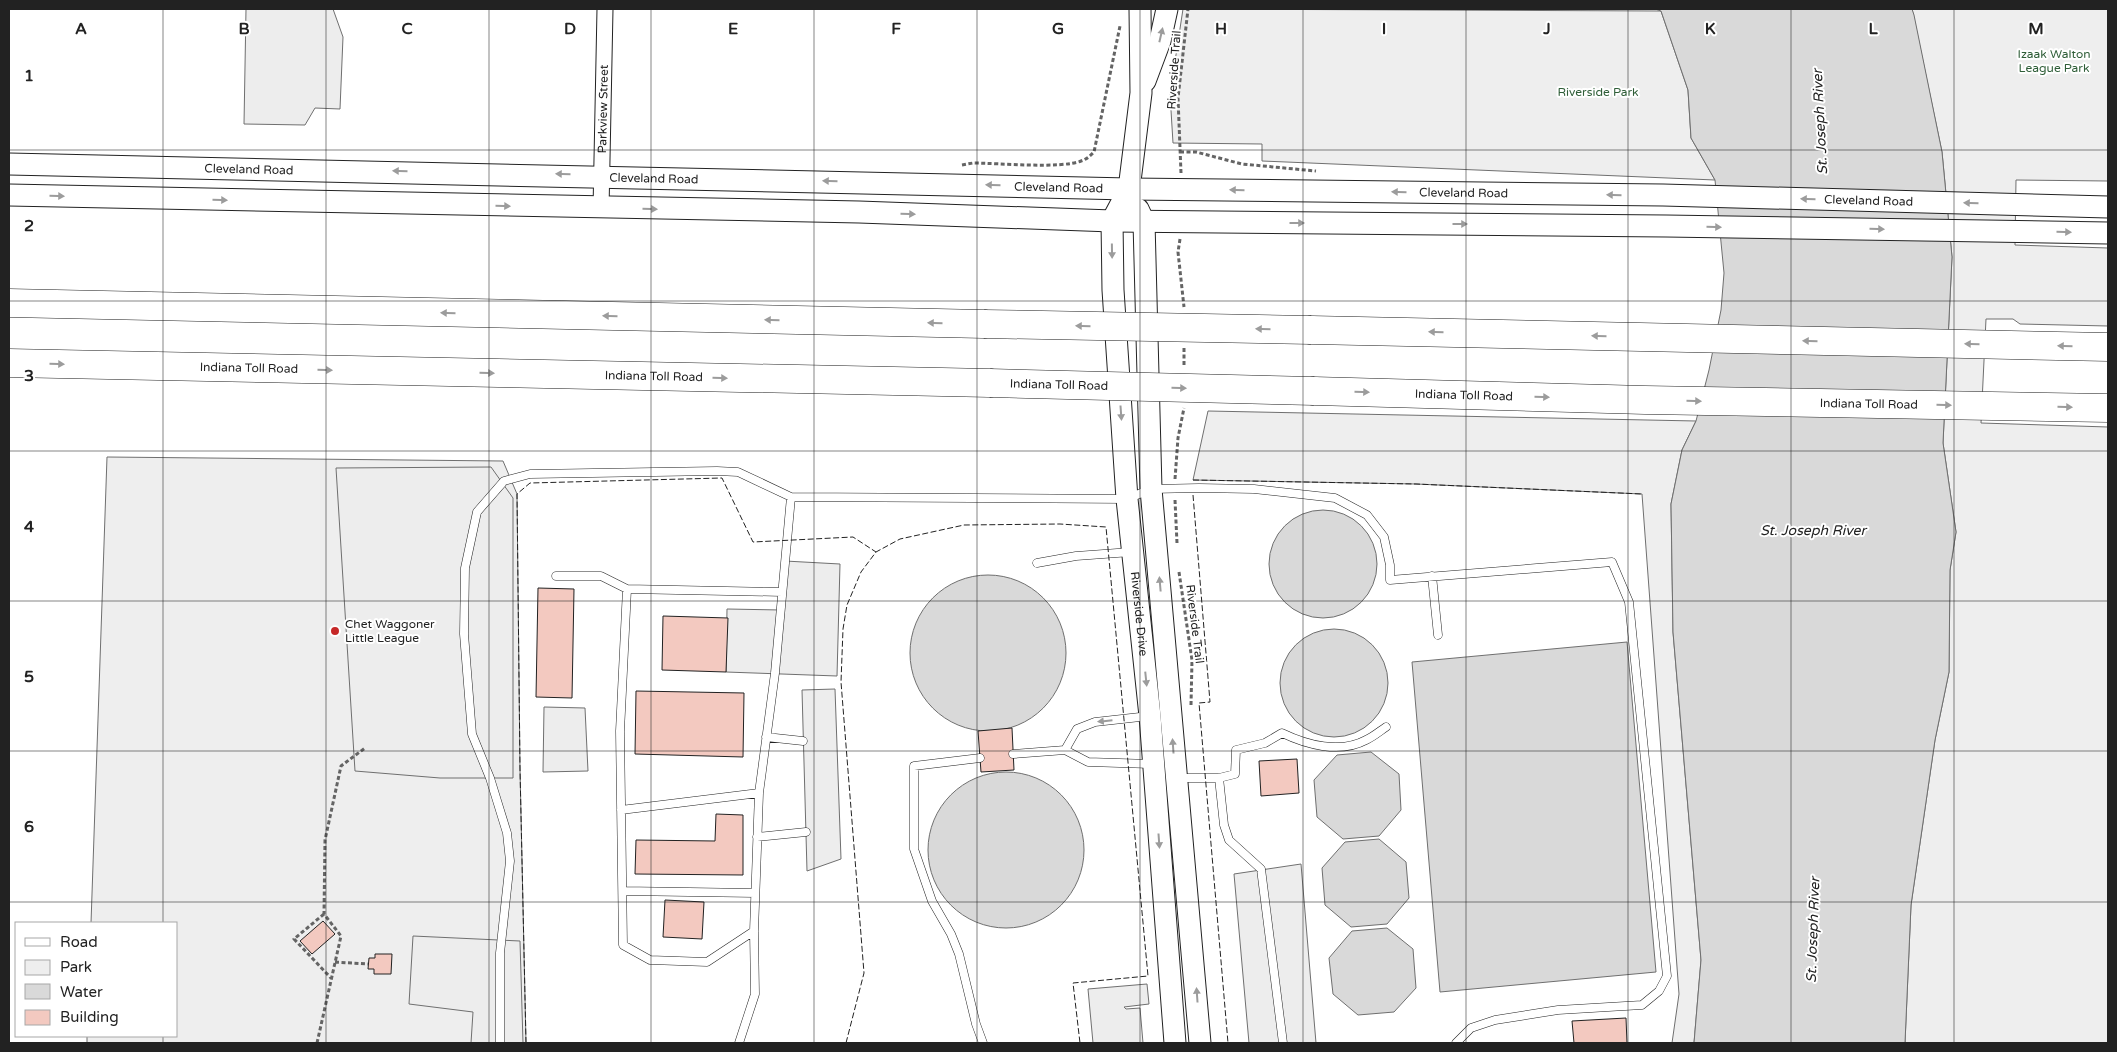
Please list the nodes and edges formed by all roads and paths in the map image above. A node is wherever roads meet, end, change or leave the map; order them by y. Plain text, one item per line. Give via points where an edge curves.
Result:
1 (605, 9) edge
2 (1140, 9) edge
3 (1167, 9) edge
4 (1188, 9) edge
5 (1141, 93) junction
6 (1180, 163) dead end
7 (9, 164) edge
8 (602, 175) junction
9 (1129, 189) junction
10 (9, 195) edge
11 (2108, 207) edge
12 (601, 209) junction
13 (1112, 221) junction
14 (1144, 222) junction
15 (2108, 233) edge
16 (1181, 238) dead end
17 (9, 303) edge
18 (1184, 312) dead end
19 (1184, 341) dead end
20 (2108, 347) edge
21 (9, 363) edge
22 (1184, 370) dead end
23 (1184, 398) dead end
24 (2108, 408) edge
25 (1151, 489) junction
26 (1174, 489) junction
27 (791, 496) junction
28 (1127, 499) junction
29 (1177, 550) dead end
30 (1132, 552) junction
31 (1037, 563) dead end
32 (1179, 569) dead end
33 (556, 576) dead end
34 (1432, 576) junction
35 (627, 589) junction
36 (782, 592) junction
37 (1438, 636) dead end
38 (1166, 713) junction
39 (1386, 727) dead end
40 (766, 737) junction
41 (803, 741) dead end
42 (365, 748) dead end
43 (1065, 750) junction
44 (1013, 754) dead end
45 (980, 758) dead end
46 (1165, 772) junction
47 (1219, 778) junction
48 (759, 793) junction
49 (621, 810) junction
50 (806, 832) dead end
51 (757, 836) junction
52 (623, 891) junction
53 (755, 893) junction
54 (324, 914) junction
55 (754, 931) junction
56 (334, 962) junction
57 (368, 964) dead end
58 (331, 978) junction
59 (317, 1043) edge
60 (500, 1043) edge
61 (740, 1043) edge
62 (983, 1043) edge
63 (1175, 1043) edge
64 (1200, 1043) edge
65 (1284, 1043) edge
66 (1456, 1043) edge

1 - 8 street, Parkview Street
2 - 5 main road, Riverside Drive
5 -> 3 main road, Riverside Drive via 1160,42
4 - 6 path, Riverside Trail via 1178,98
5 - 9 main road, Riverside Drive
8 -> 7 main road, Cleveland Road
9 -> 8 main road, Cleveland Road
8 - 12 street, Parkview Street
11 -> 9 main road, Cleveland Road via 1663,195
9 - 13 main road, Riverside Drive
9 - 14 main road, Riverside Drive
10 -> 12 main road
12 -> 13 main road via 859,212
13 - 14 main road
13 -> 28 main road, Riverside Drive via 1112,290
14 -> 15 main road
14 - 25 main road, Riverside Drive
16 - 18 path via 1178,252
20 -> 17 highway, bridge
19 - 22 path
21 -> 24 highway, Indiana Toll Road, bridge
23 - 26 path
25 - 26 lane
25 - 28 lane
38 -> 25 main road, Riverside Drive
26 - 29 path
26 - 34 lane via 1254,489 1335,498 1367,515 1384,537 1390,580
27 - 28 lane
27 - 36 lane
27 - 60 lane via 738,472 530,474 504,481 477,512 465,568 464,634 472,734 504,824 510,861 500,953
28 - 30 main road, Riverside Drive
30 - 31 lane
30 -> 38 main road, Riverside Drive
32 - 38 path, Riverside Trail via 1192,660
33 - 35 lane via 601,576
34 - 37 lane
34 - 66 lane via 1612,562 1629,602 1667,976 1659,991 1642,1005 1558,1010 1495,1020 1471,1028
35 - 36 lane
35 - 49 lane via 620,731
36 - 40 lane
38 -> 43 lane via 1095,722 1076,728
38 - 46 main road, Riverside Drive
39 - 47 lane via 1366,741 1338,747 1306,744 1282,733 1264,743 1236,750 1235,774
40 - 41 lane
40 - 48 lane
42 - 54 path via 341,766 326,840
43 - 44 lane
43 - 46 lane via 1088,762
45 - 62 lane via 914,766 914,849 932,901 959,954
46 - 47 lane
46 -> 63 main road, Riverside Drive
64 -> 46 main road, Riverside Drive
47 - 65 lane via 1224,825 1230,840 1260,869
48 - 49 lane
48 - 51 lane
49 - 52 lane
50 - 51 lane
51 - 53 lane
52 - 53 lane
52 - 55 lane via 623,945 650,960 707,962
53 - 55 lane
54 - 56 path via 340,936
54 - 58 path via 294,939
55 - 61 lane via 755,994
56 - 57 path
56 - 58 path
58 - 59 path

